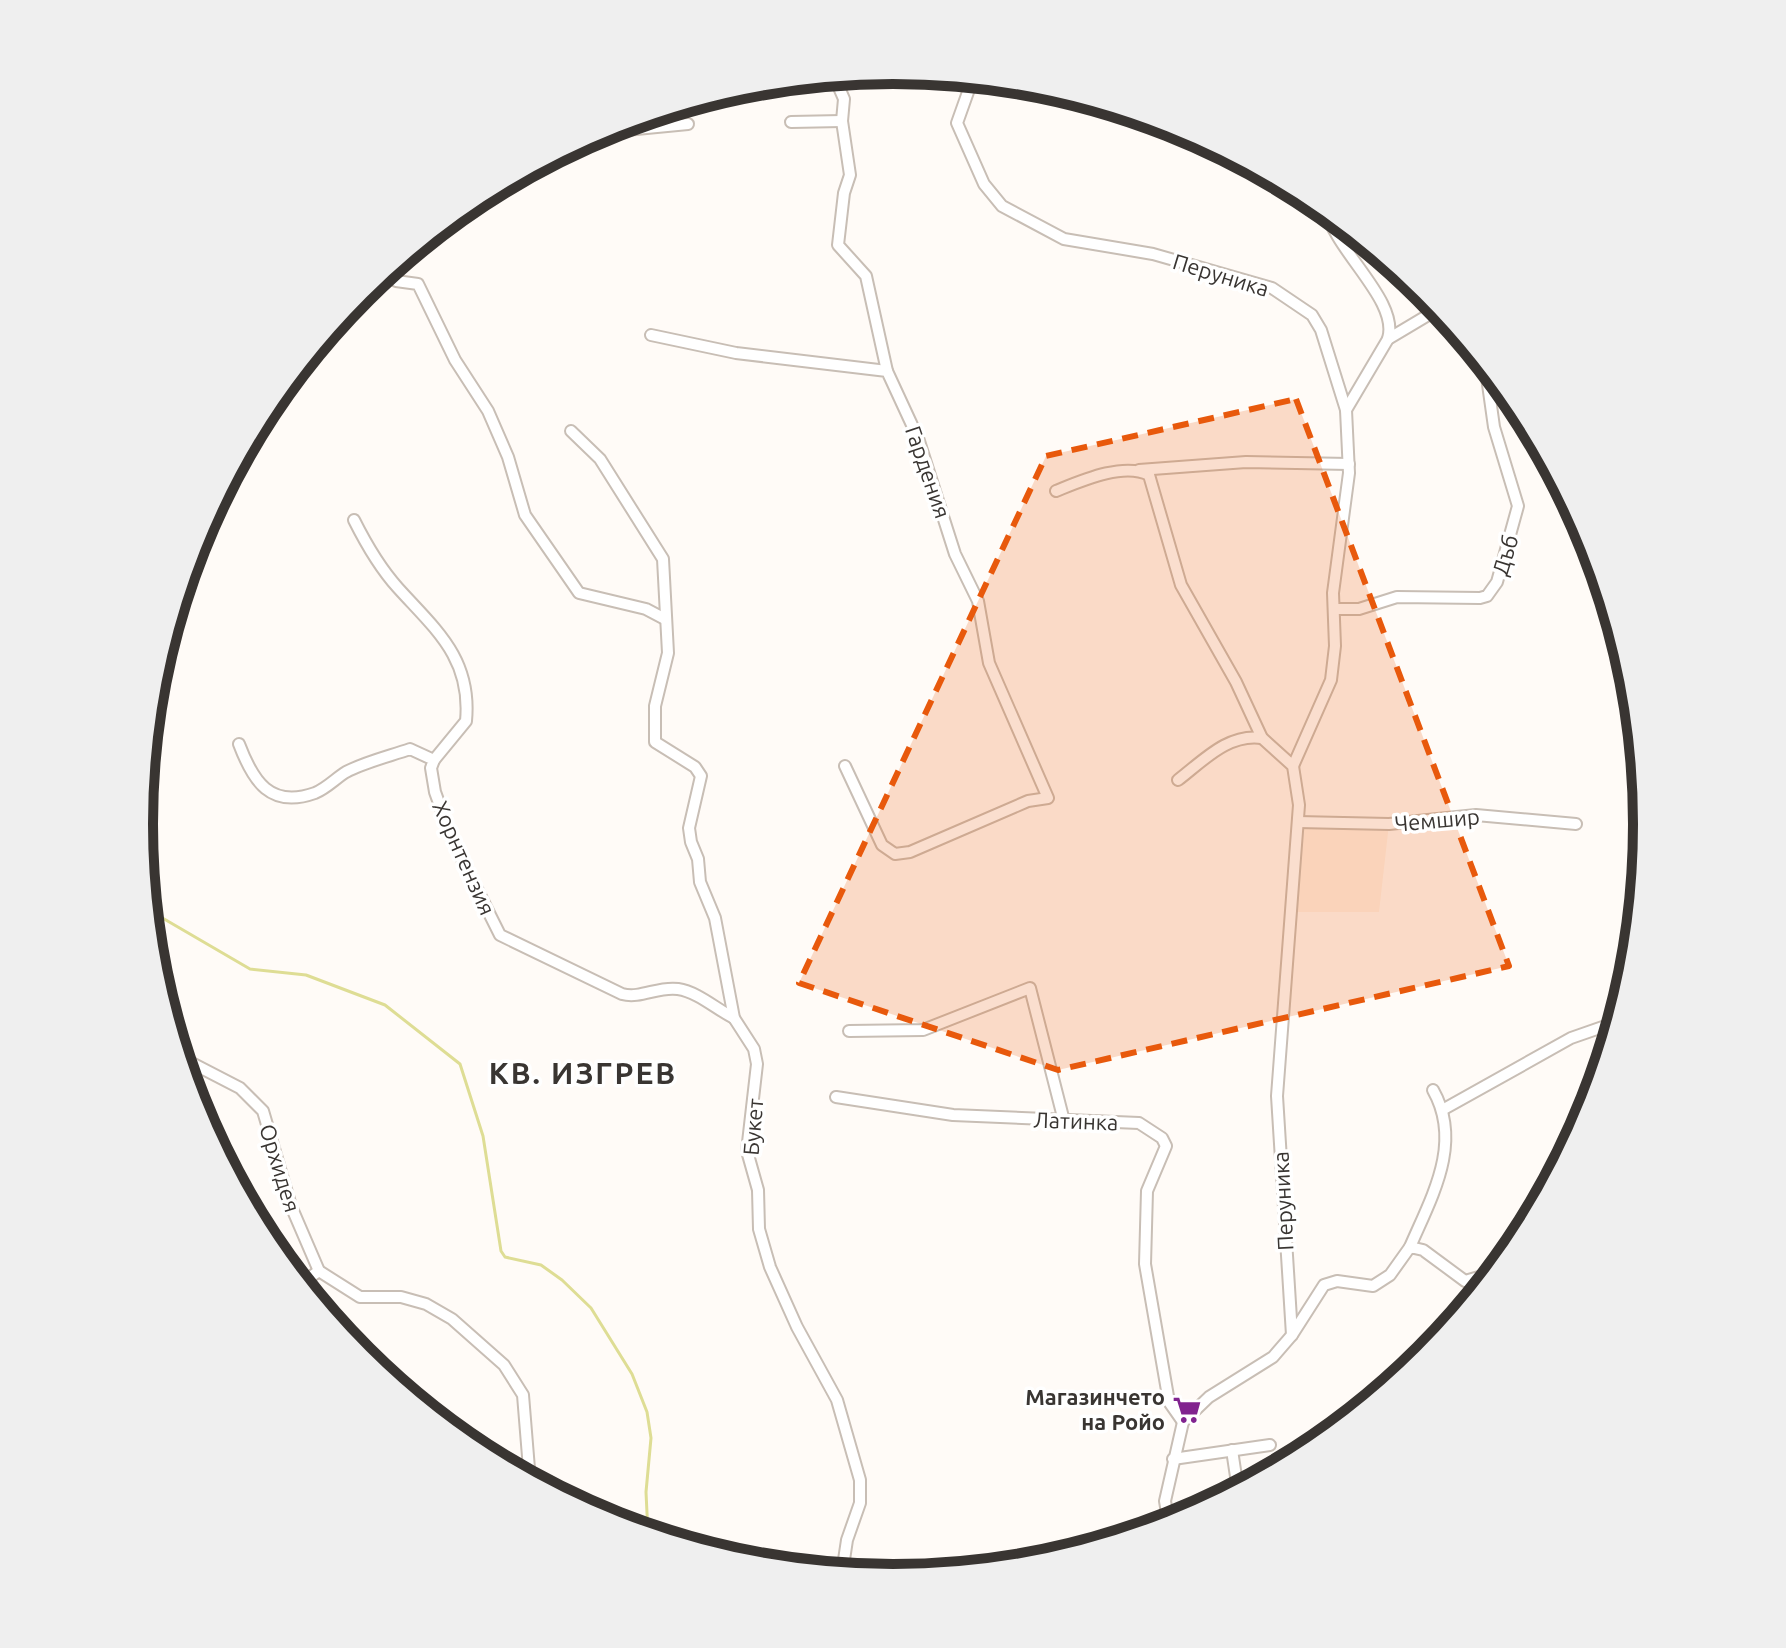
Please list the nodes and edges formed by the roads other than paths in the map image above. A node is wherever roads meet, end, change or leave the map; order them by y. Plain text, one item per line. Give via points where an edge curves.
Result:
1 (839, 87) edge
2 (968, 88) edge
3 (842, 121) junction
4 (791, 122) dead end
5 (688, 124) dead end
6 (640, 129) edge
7 (1333, 230) edge
8 (394, 278) edge
9 (1429, 315) edge
10 (651, 335) dead end
11 (1388, 339) junction
12 (887, 371) junction
13 (1488, 385) edge
14 (1346, 410) junction
15 (571, 431) dead end
16 (1349, 464) junction
17 (1139, 470) junction
18 (1056, 491) dead end
19 (354, 520) dead end
20 (1336, 609) junction
21 (665, 619) junction
22 (1262, 738) junction
23 (239, 744) dead end
24 (434, 760) junction
25 (845, 766) dead end
26 (1293, 766) junction
27 (1178, 780) dead end
28 (1298, 822) junction
29 (1576, 824) dead end
30 (734, 1018) junction
31 (1605, 1026) edge
32 (849, 1031) dead end
33 (193, 1063) edge
34 (1433, 1090) dead end
35 (836, 1097) dead end
36 (1444, 1109) junction
37 (1064, 1121) junction
38 (1410, 1247) junction
39 (319, 1271) junction
40 (1477, 1277) edge
41 (309, 1278) edge
42 (1292, 1335) junction
43 (1183, 1422) junction
44 (1270, 1445) dead end
45 (1232, 1450) junction
46 (1173, 1459) junction
47 (529, 1468) edge
48 (1236, 1479) edge
49 (1167, 1511) edge
50 (843, 1562) edge

1 - 3 street via 844,99
2 - 14 street, Перуника via 957,123 984,184 1002,206 1064,239 1153,254 1272,288 1312,315
3 - 4 street
3 - 12 street, Гардения via 850,175 838,245 866,276
5 - 6 street
7 - 11 street via 1377,291
8 - 21 street via 423,290 428,310 488,411 525,515 579,593 646,609
9 - 11 street
10 - 12 street via 748,355
11 - 14 street
12 - 25 street, Гардения via 918,438 955,554 978,601 989,663 1048,798 1028,801 895,854 882,845
13 - 20 street, Дъб via 1494,427 1518,506 1497,582 1480,598 1397,597 1359,609
14 - 16 street, Перуника
15 - 21 street via 600,459 663,559
16 - 17 street via 1246,462
16 - 20 street, Перуника via 1333,593
17 - 18 street via 1082,480
17 - 22 street via 1154,482 1181,585
19 - 24 street via 371,554 442,634 465,683 466,721
20 - 26 street, Перуника via 1331,680
21 - 30 street, Букет via 668,653 655,706 655,742 701,776 689,828 700,882 715,918
22 - 26 street
22 - 27 street via 1239,738 1221,746
23 - 24 street via 250,774 261,787 282,796 318,792 348,772 410,749
24 - 30 street, Хорнтензия via 435,792 452,839 500,935 622,994 678,989
26 - 28 street, Перуника
28 - 29 street, Чемшир via 1389,824 1476,815
28 - 42 street, Перуника via 1277,1096
30 - 50 street, Букет via 754,1049 757,1064 747,1151 758,1190 765,1253 837,1400 860,1480 860,1503
31 - 36 street via 1571,1038
32 - 37 street via 923,1030 1030,988
33 - 39 street, Орхидея via 240,1088 263,1111 291,1206
34 - 36 street
35 - 37 street, Латинка via 953,1115
36 - 38 street via 1444,1158
37 - 43 street, Латинка via 1139,1123 1166,1146 1147,1191 1145,1264 1169,1402
38 - 40 street via 1423,1250 1465,1281
38 - 42 street via 1390,1275 1373,1286 1337,1281 1324,1285
39 - 41 street
39 - 47 street via 360,1297 401,1297 426,1304 452,1319 504,1365 523,1395
42 - 43 street via 1273,1357 1209,1397
43 - 46 street
44 - 45 street
45 - 46 street
45 - 48 street
46 - 49 street

